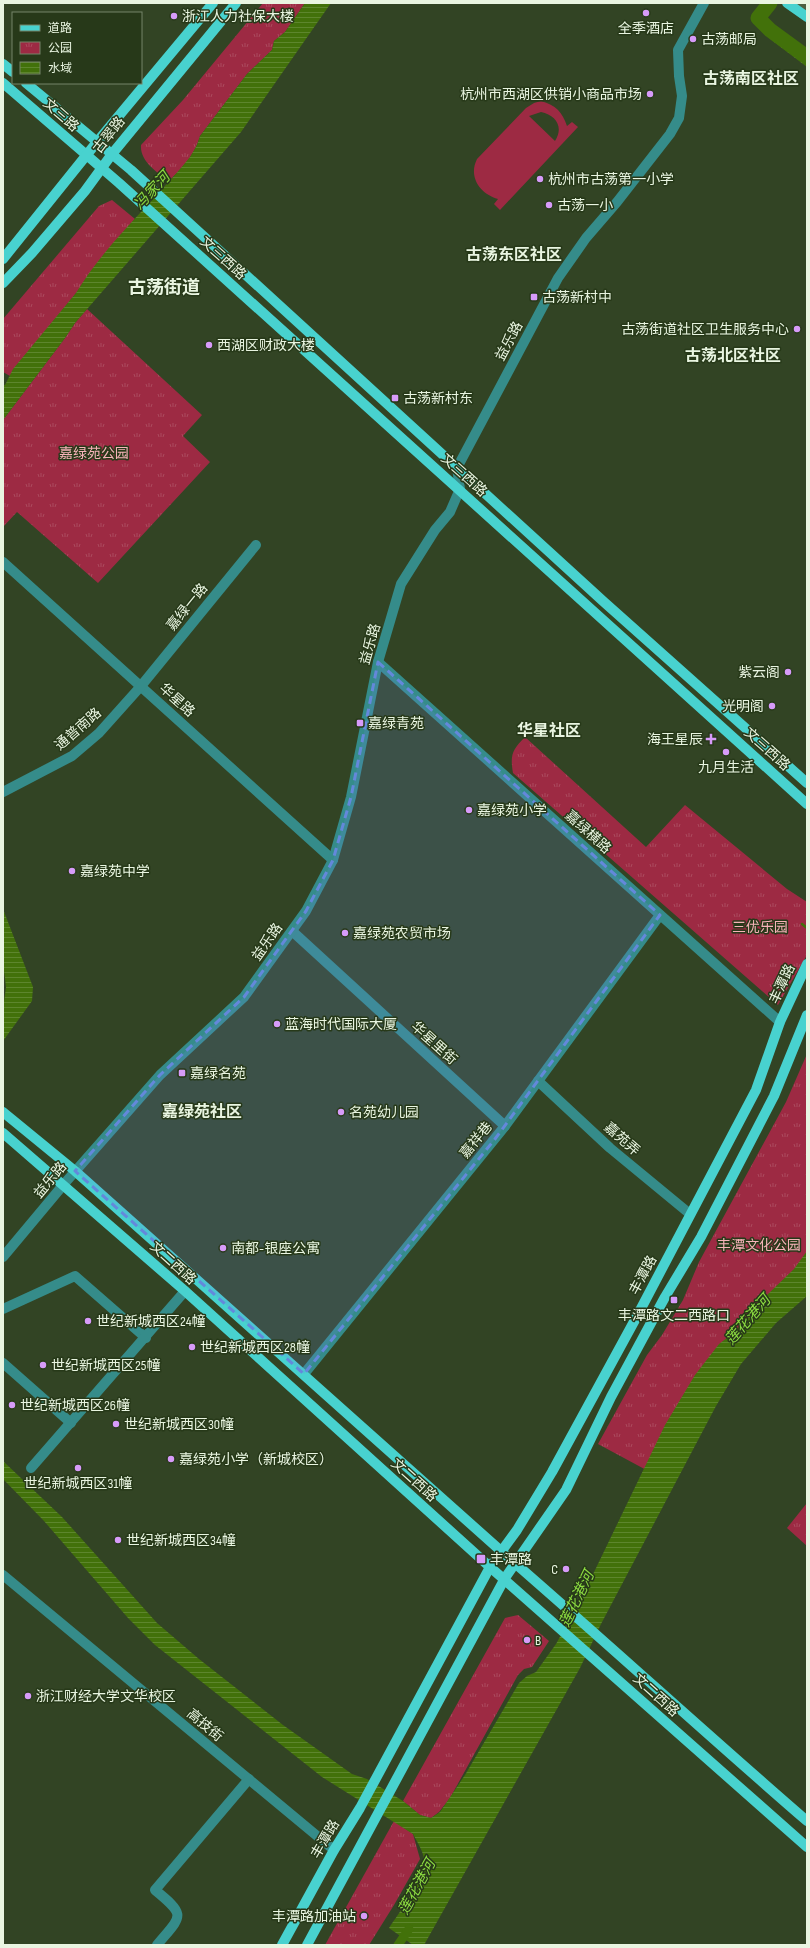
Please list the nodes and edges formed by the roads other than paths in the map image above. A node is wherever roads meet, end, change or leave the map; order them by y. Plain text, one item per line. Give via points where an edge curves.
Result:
1 (213, 3) edge
2 (236, 3) edge
3 (704, 3) edge
4 (790, 5) edge
5 (807, 17) edge
6 (3, 64) edge
7 (12, 71) edge
8 (3, 83) edge
9 (27, 84) edge
10 (97, 142) junction
11 (112, 154) junction
12 (87, 155) junction
13 (101, 168) junction
14 (3, 259) edge
15 (3, 284) edge
16 (457, 468) junction
17 (460, 489) junction
18 (256, 545) dead end
19 (3, 562) edge
20 (378, 662) junction
21 (141, 686) junction
22 (807, 783) edge
23 (3, 792) edge
24 (807, 804) edge
25 (333, 860) junction
26 (660, 915) junction
27 (292, 931) junction
28 (807, 964) edge
29 (807, 1015) edge
30 (780, 1022) junction
31 (538, 1081) junction
32 (3, 1112) edge
33 (505, 1126) junction
34 (3, 1133) edge
35 (75, 1171) junction
36 (64, 1184) junction
37 (690, 1214) junction
38 (3, 1257) edge
39 (185, 1292) junction
40 (3, 1309) edge
41 (146, 1338) junction
42 (3, 1363) edge
43 (304, 1374) junction
44 (71, 1423) junction
45 (31, 1468) dead end
46 (501, 1551) junction
47 (516, 1564) junction
48 (490, 1567) junction
49 (3, 1575) edge
50 (504, 1578) junction
51 (248, 1779) junction
52 (807, 1821) edge
53 (807, 1847) edge
54 (334, 1850) junction
55 (158, 1945) edge
56 (282, 1945) edge
57 (307, 1945) edge

1 - 10 main road, 古翠路
2 - 11 main road, 古翠路
3 - 16 street, 益乐路 via 678,50 682,96 679,118 666,140 586,238 558,278
4 - 5 main road
6 - 7 main road
8 - 12 main road, 文三路
9 - 10 main road, 文三路
10 - 11 main road, 文三路
10 - 12 main road, 古翠路
11 - 13 main road, 古翠路
11 - 16 main road, 文三西路
12 - 13 main road, 文三路
12 - 14 main road, 古翠路
13 - 15 main road, 古翠路 via 86,191
13 - 17 main road, 文三西路
16 - 17 street
16 - 22 main road, 文三西路
17 - 20 street, 益乐路 via 450,512 435,530 401,584
17 - 24 main road, 文三西路
18 - 21 street, 嘉绿一路
19 - 21 street, 华星路
20 - 25 street, 益乐路 via 352,797
20 - 26 street, 嘉绿横路
21 - 23 street, 通普南路 via 99,733 72,756
21 - 25 street, 华星路
25 - 27 street, 益乐路 via 306,911
26 - 30 street, 嘉绿横路
26 - 31 street, 嘉祥巷
27 - 33 street, 华星里街
27 - 35 street, 益乐路 via 244,997 160,1075
28 - 30 main road, 丰潭路
29 - 47 main road via 774,1096 701,1237 611,1397 566,1490
30 - 37 main road, 丰潭路 via 756,1090
31 - 33 street, 嘉祥巷
31 - 37 street, 嘉苑弄 via 610,1148
32 - 35 main road, 文二西路
33 - 43 street, 嘉祥巷
34 - 36 main road, 文二西路
35 - 36 street, 益乐路
35 - 43 main road, 文二西路
36 - 38 street, 益乐路
36 - 39 main road, 文二西路
37 - 46 main road, 丰潭路 via 552,1472 517,1530
39 - 41 street
39 - 48 main road, 文二西路
40 - 41 street via 75,1276
41 - 44 street
42 - 44 street
43 - 46 main road, 文二西路
44 - 45 street
46 - 47 main road, 文二西路
46 - 48 main road, 丰潭路
47 - 50 main road
47 - 52 main road, 文二西路
48 - 50 main road, 文二西路
48 - 54 main road, 丰潭路 via 360,1808
49 - 51 street, 高技街
50 - 53 main road, 文二西路
50 - 57 main road
51 - 54 street, 高技街
51 - 55 street via 155,1890 176,1907 178,1915
54 - 56 main road, 丰潭路

